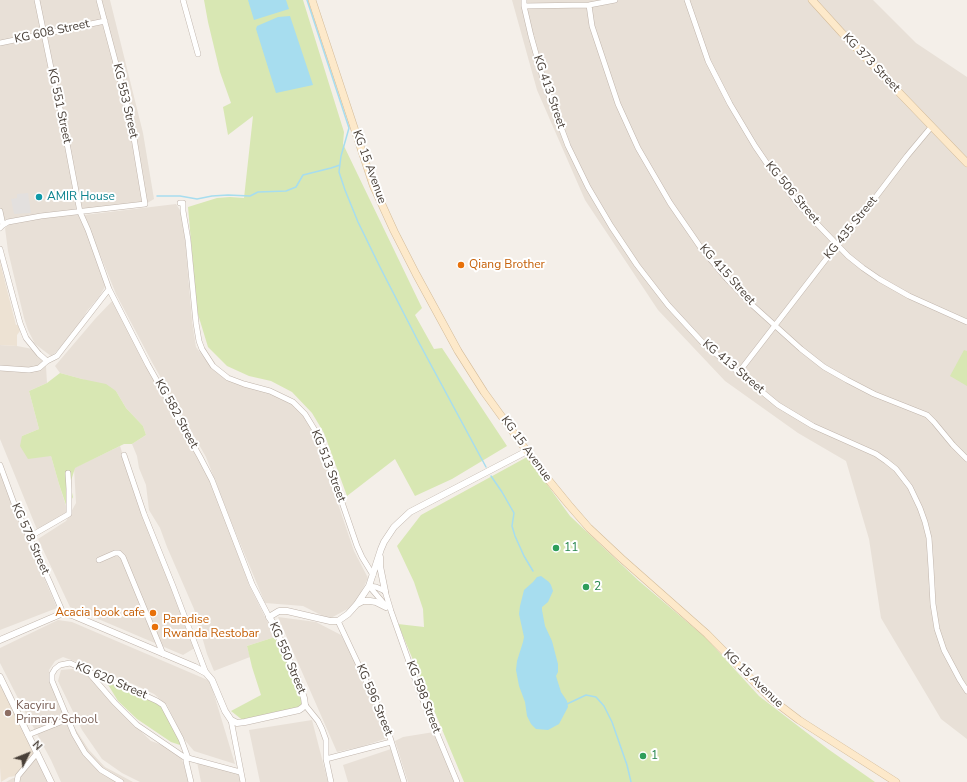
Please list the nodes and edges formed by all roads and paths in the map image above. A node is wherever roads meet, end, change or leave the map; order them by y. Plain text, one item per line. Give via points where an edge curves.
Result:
1 (37, 0) edge
2 (99, 0) edge
3 (183, 0) edge
4 (312, 0) edge
5 (615, 0) edge
6 (687, 0) edge
7 (812, 0) edge
8 (524, 3) edge
9 (589, 5) junction
10 (105, 21) junction
11 (44, 34) junction
12 (0, 43) edge
13 (198, 54) dead end
14 (932, 126) junction
15 (967, 163) edge
16 (180, 203) dead end
17 (0, 211) edge
18 (80, 212) junction
19 (1, 227) edge
20 (837, 246) junction
21 (0, 249) edge
22 (109, 289) junction
23 (967, 322) edge
24 (775, 326) junction
25 (47, 361) junction
26 (0, 368) edge
27 (739, 372) junction
28 (527, 451) junction
29 (124, 455) dead end
30 (967, 459) edge
31 (0, 465) edge
32 (68, 473) dead end
33 (29, 537) junction
34 (381, 549) junction
35 (99, 560) dead end
36 (373, 575) junction
37 (370, 586) junction
38 (385, 591) junction
39 (357, 604) junction
40 (388, 609) junction
41 (63, 613) junction
42 (269, 617) junction
43 (338, 621) junction
44 (0, 640) edge
45 (163, 654) junction
46 (89, 672) junction
47 (206, 673) junction
48 (0, 677) edge
49 (967, 691) edge
50 (305, 705) junction
51 (68, 719) junction
52 (231, 720) junction
53 (28, 735) junction
54 (392, 742) junction
55 (37, 753) junction
56 (188, 758) junction
57 (326, 759) junction
58 (240, 772) junction
59 (17, 782) edge
60 (51, 782) edge
61 (121, 782) edge
62 (191, 782) edge
63 (243, 782) edge
64 (331, 782) edge
65 (404, 782) edge
66 (457, 782) edge
67 (896, 782) edge

1 - 11 street, KG 551 Street
2 - 10 street, KG 553 Street
3 - 13 street
4 - 28 main road, KG 15 Avenue via 371,178 394,231 458,351
5 - 9 street
6 - 20 street, KG 506 Street via 713,72 755,146 799,205
7 - 14 main road, KG 373 Street
8 - 9 street
8 - 27 street, KG 413 Street via 544,82 568,146 611,226 668,305 703,343
9 - 24 street, KG 415 Street via 592,26 618,104 638,148 670,203 701,248 727,279
10 - 11 street, KG 608 Street
10 - 18 street, KG 553 Street via 131,120 145,204
11 - 12 street, KG 608 Street
11 - 18 street, KG 551 Street
14 - 15 main road
14 - 20 street, KG 435 Street
16 - 36 street, KG 513 Street via 183,203 196,322 202,349 213,366 228,378 270,391 293,402 304,414 323,447 357,546
17 - 19 street
18 - 19 street via 8,222
18 - 22 street, KG 582 Street
20 - 23 street, KG 506 Street via 885,283
20 - 24 street, KG 435 Street
21 - 25 street via 26,338
22 - 25 street via 57,356
22 - 42 street, KG 582 Street via 212,480 252,584
24 - 27 street, KG 435 Street
24 - 30 street, KG 415 Street via 801,349 847,380 874,394 927,415
25 - 26 street via 39,368 29,370
27 - 49 street, KG 413 Street via 778,405 813,426 876,454 896,469 910,487 920,508 929,538 937,629 944,650
28 - 34 street via 410,512 394,527
28 - 67 main road, KG 15 Avenue via 589,528 707,634 770,698 799,720
29 - 47 street via 144,514
31 - 33 street, KG 578 Street
32 - 33 street via 69,514
33 - 41 street, KG 578 Street
34 - 36 street
34 - 38 street via 380,566
35 - 45 street via 115,553 123,556
36 - 37 street
37 - 38 street
37 - 39 street
37 - 40 street, KG 598 Street
38 - 40 street, KG 598 Street
39 - 40 street via 370,601
39 - 43 street
40 - 66 street, KG 598 Street
41 - 44 street
41 - 45 street
42 - 43 street, KG 550 Street via 279,611 287,611
42 - 50 street, KG 550 Street via 297,678
43 - 54 street, KG 596 Street
45 - 47 street
46 - 51 street, KG 620 Street via 70,663 54,669 52,681
46 - 56 street via 137,725
46 - 56 street, KG 620 Street via 163,705
47 - 52 street via 212,680
48 - 53 street
50 - 52 street, KG 550 Street via 299,710 244,722 237,723
50 - 57 street via 322,729 326,740
51 - 53 street
51 - 61 street via 85,753 101,770
52 - 58 street
53 - 55 street
54 - 57 street
54 - 65 street, KG 596 Street
55 - 59 street via 18,776
55 - 60 street
56 - 58 street
56 - 62 street, KG 620 Street via 186,761
57 - 64 street
58 - 63 street

